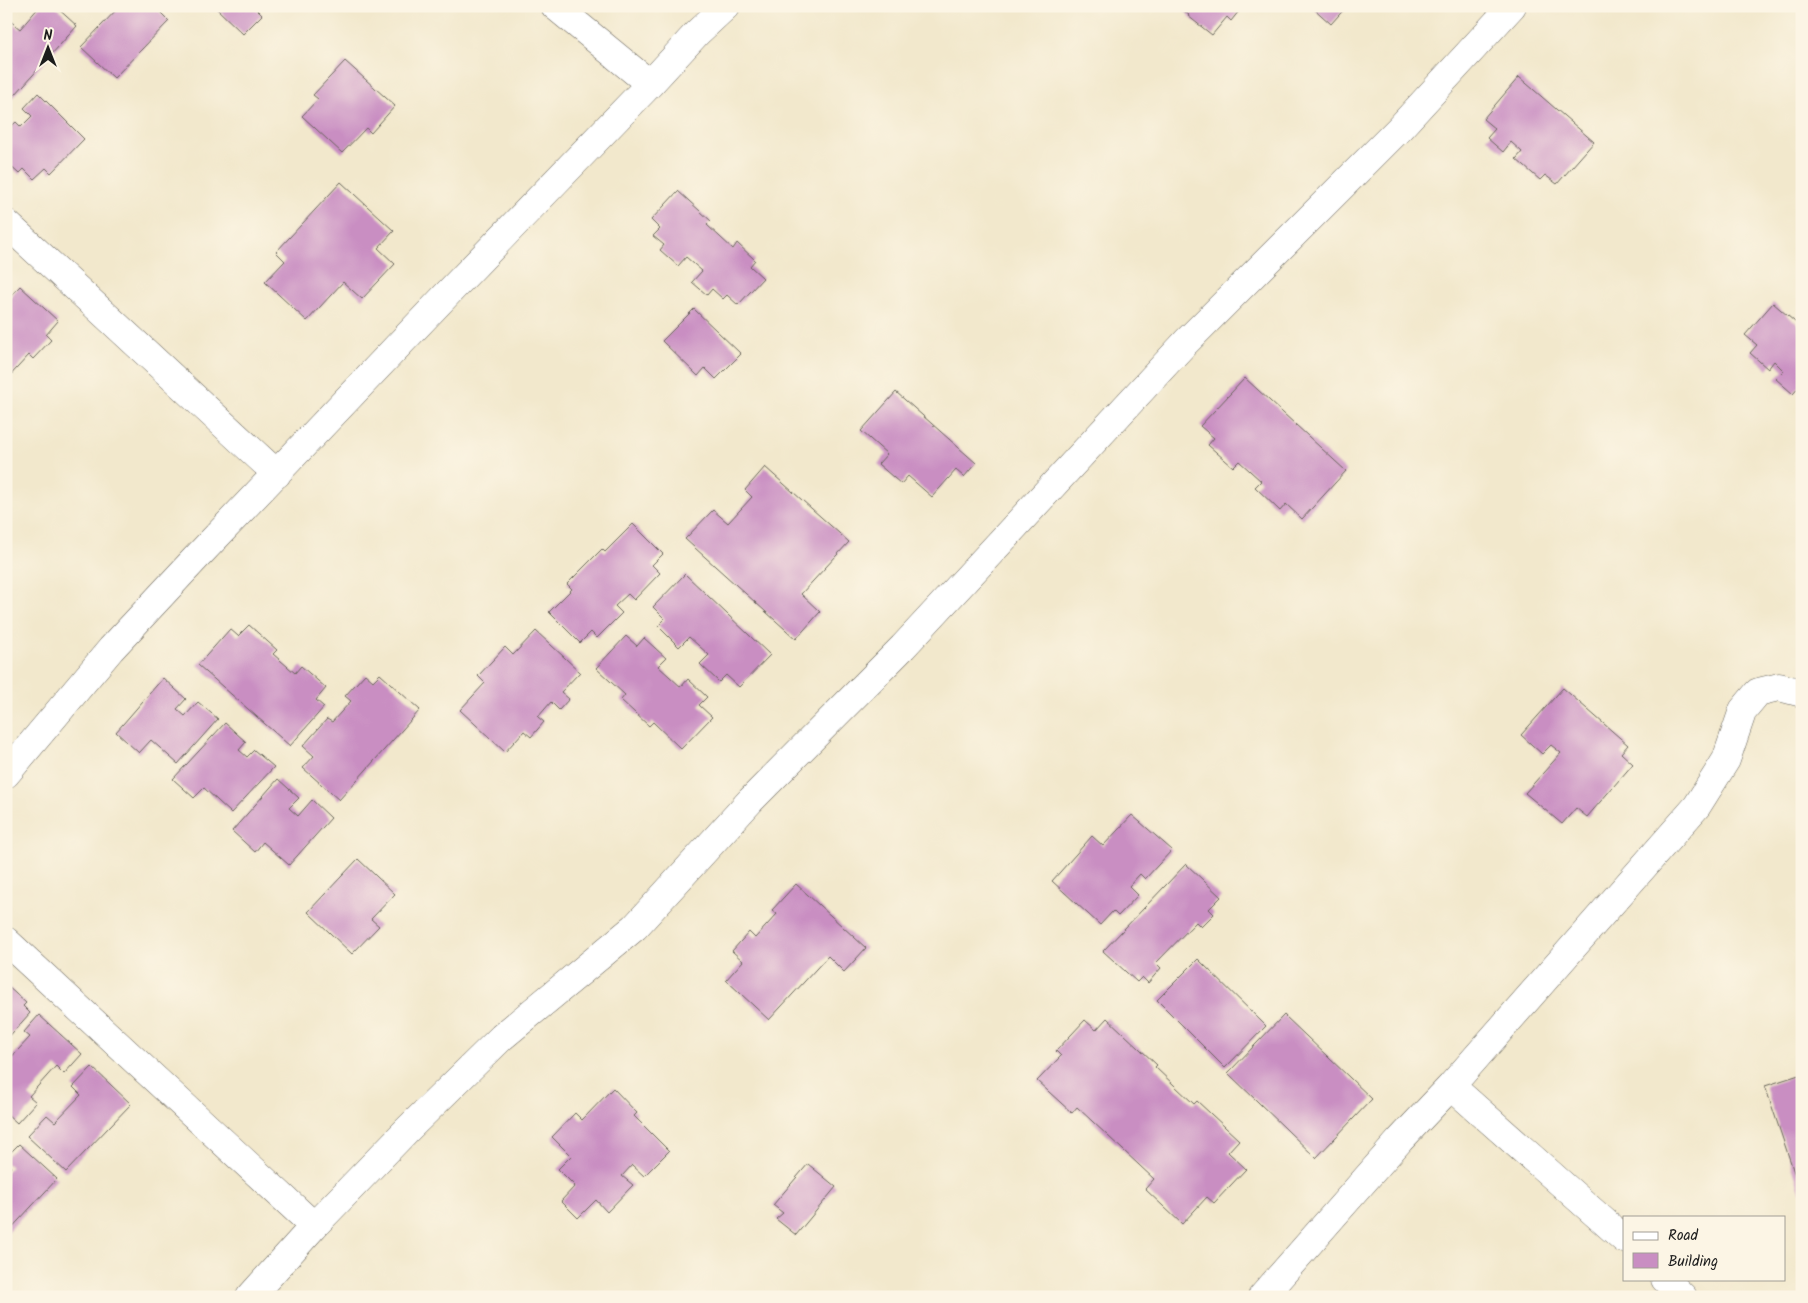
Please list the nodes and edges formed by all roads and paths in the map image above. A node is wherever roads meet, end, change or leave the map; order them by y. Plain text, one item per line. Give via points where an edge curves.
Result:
1 (555, 6) edge
2 (726, 6) edge
3 (1512, 6) edge
4 (650, 84) junction
5 (6, 223) edge
6 (277, 474) junction
7 (1802, 693) edge
8 (6, 774) edge
9 (6, 941) edge
10 (1451, 1086) junction
11 (314, 1226) junction
12 (1623, 1238) edge
13 (1666, 1280) edge
14 (250, 1297) edge
15 (1262, 1297) edge
16 (1683, 1297) edge

1 - 4 street
2 - 4 street via 696,33
3 - 11 street via 1398,130 1186,342 903,648 751,800 635,928 502,1037
4 - 6 street
5 - 6 street
6 - 8 street via 111,648
7 - 10 street via 1779,688 1758,692 1743,710 1726,760 1697,806
9 - 11 street
10 - 12 street
10 - 15 street
11 - 14 street
13 - 16 street

